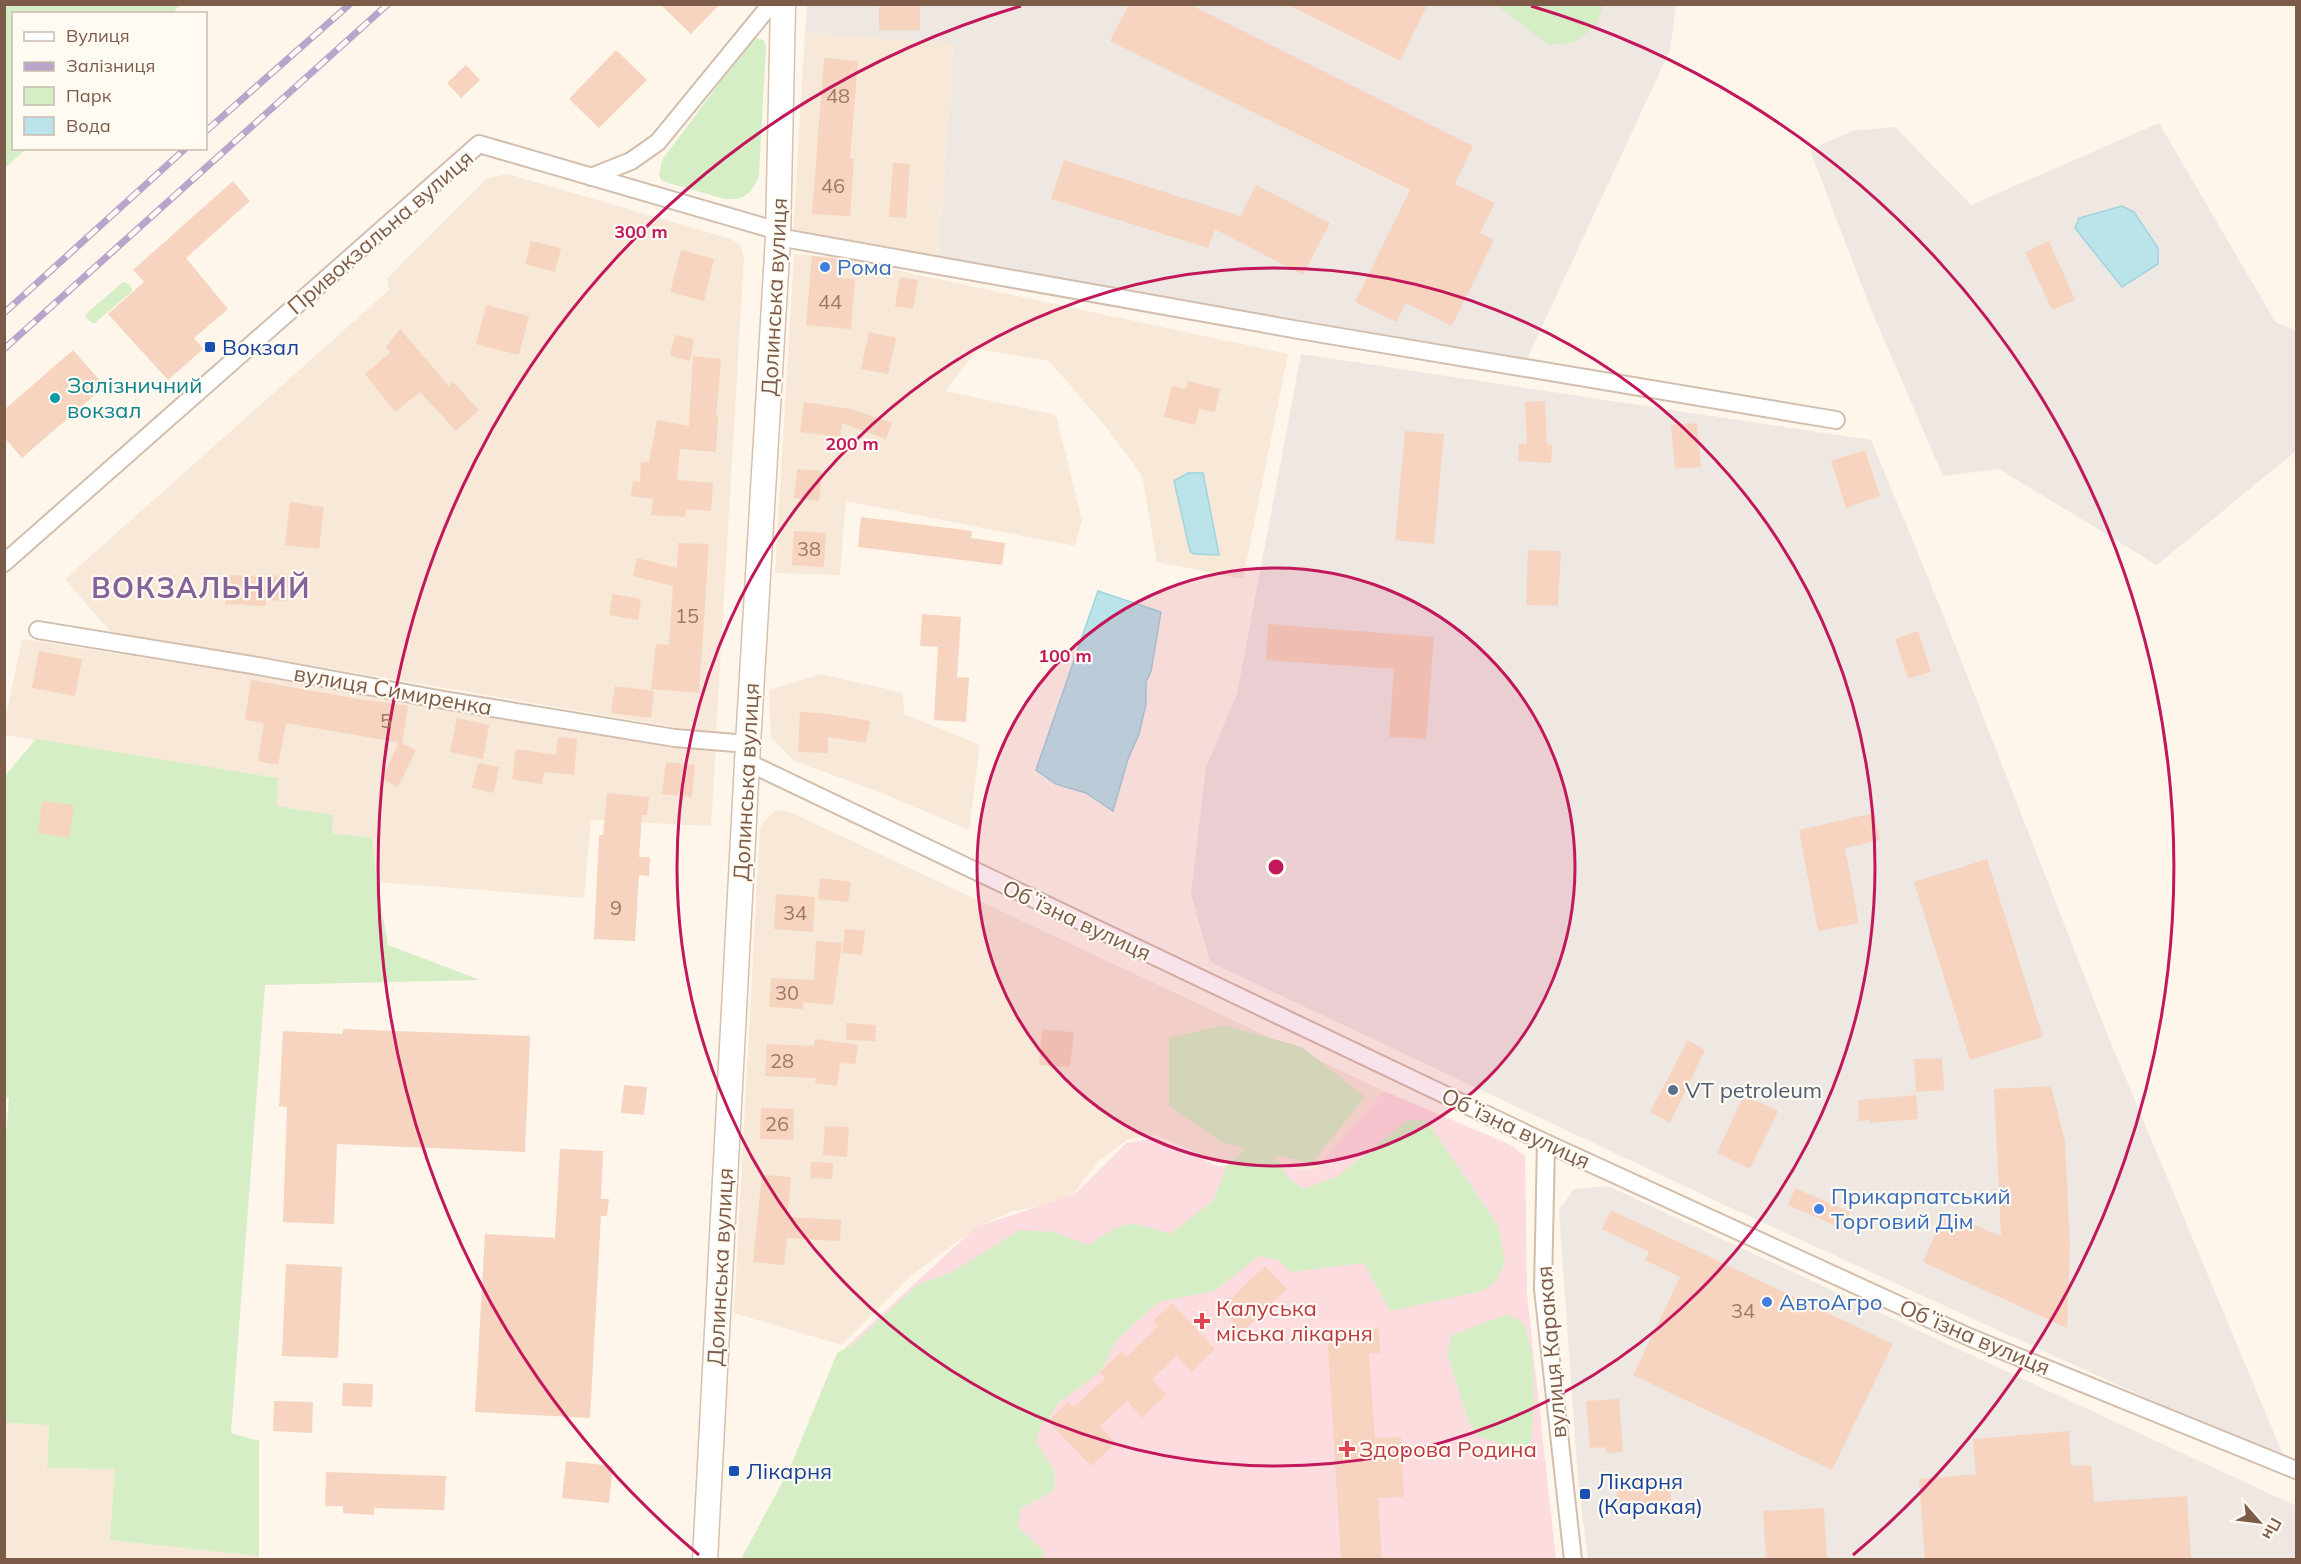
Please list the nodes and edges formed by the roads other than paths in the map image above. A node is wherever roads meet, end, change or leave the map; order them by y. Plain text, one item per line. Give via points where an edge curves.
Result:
1 (771, 4) edge
2 (783, 4) edge
3 (591, 177) junction
4 (778, 234) junction
5 (1836, 420) dead end
6 (4, 563) edge
7 (38, 630) dead end
8 (747, 753) junction
9 (1546, 1143) junction
10 (2296, 1470) edge
11 (705, 1560) edge
12 (1573, 1560) edge

1 - 3 street via 658,142 631,161
2 - 4 main road, Долинська вулиця
3 - 4 street, Привокзальна вулиця
3 - 6 street, Привокзальна вулиця via 479,144
4 - 5 street, Привокзальна вулиця via 1299,330
4 - 8 main road, Долинська вулиця
7 - 8 street, вулиця Симиренка
8 - 9 street, Обʼїзна вулиця
8 - 11 main road, Долинська вулиця
9 - 10 street, Обʼїзна вулиця via 1969,1336
9 - 12 street, вулиця Каракая via 1543,1289

